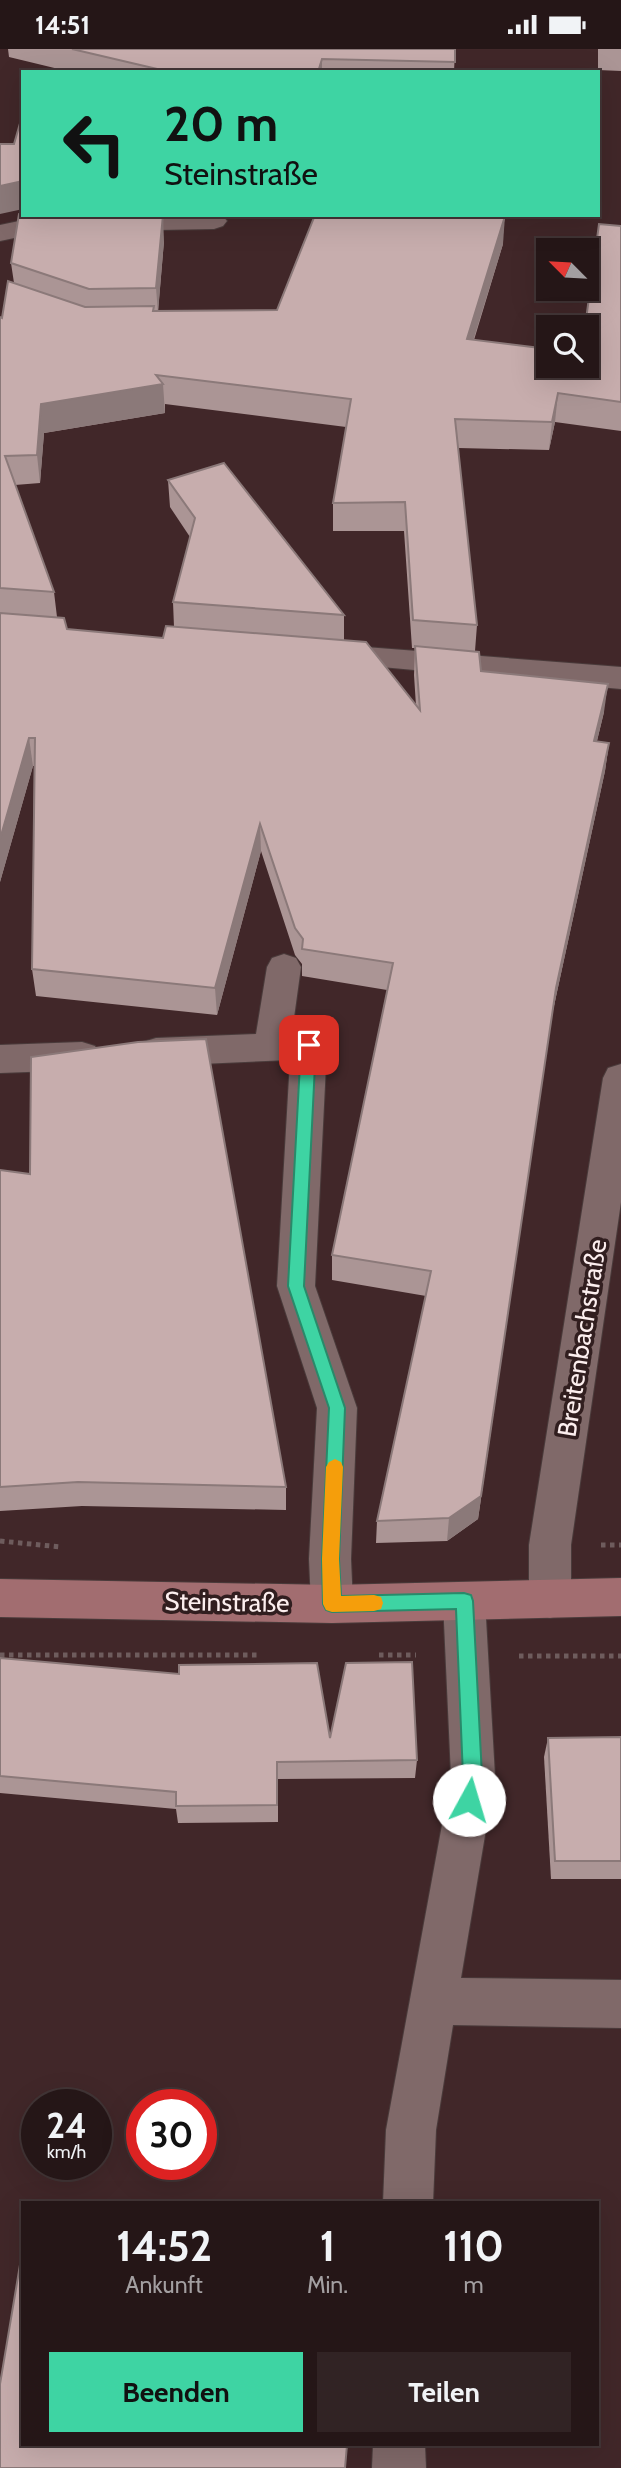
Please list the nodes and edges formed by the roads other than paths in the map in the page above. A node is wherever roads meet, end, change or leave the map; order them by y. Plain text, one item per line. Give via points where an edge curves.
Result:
1 (214, 221) dead end
2 (0, 233) edge
3 (297, 652) edge
4 (621, 678) edge
5 (284, 967) dead end
6 (272, 1047) junction
7 (0, 1059) edge
8 (621, 1078) edge
9 (621, 1597) edge
10 (0, 1598) edge
11 (550, 1599) junction
12 (464, 1601) junction
13 (332, 1604) junction
14 (433, 2001) junction
15 (621, 2004) edge
16 (408, 2201) edge
17 (400, 2446) edge
18 (399, 2468) edge

1 - 2 street via 43,224
3 - 4 street
5 - 6 street
6 - 7 street
6 - 13 street via 309,1045 296,1286 337,1408
8 - 11 street, Breitenbachstraße via 550,1545
9 - 11 main road, Steinstraße
10 - 13 main road, Steinstraße
11 - 12 main road, Steinstraße
12 - 13 main road, Steinstraße
12 - 14 street via 472,1776
14 - 15 street
14 - 16 street via 411,2130
17 - 18 street

